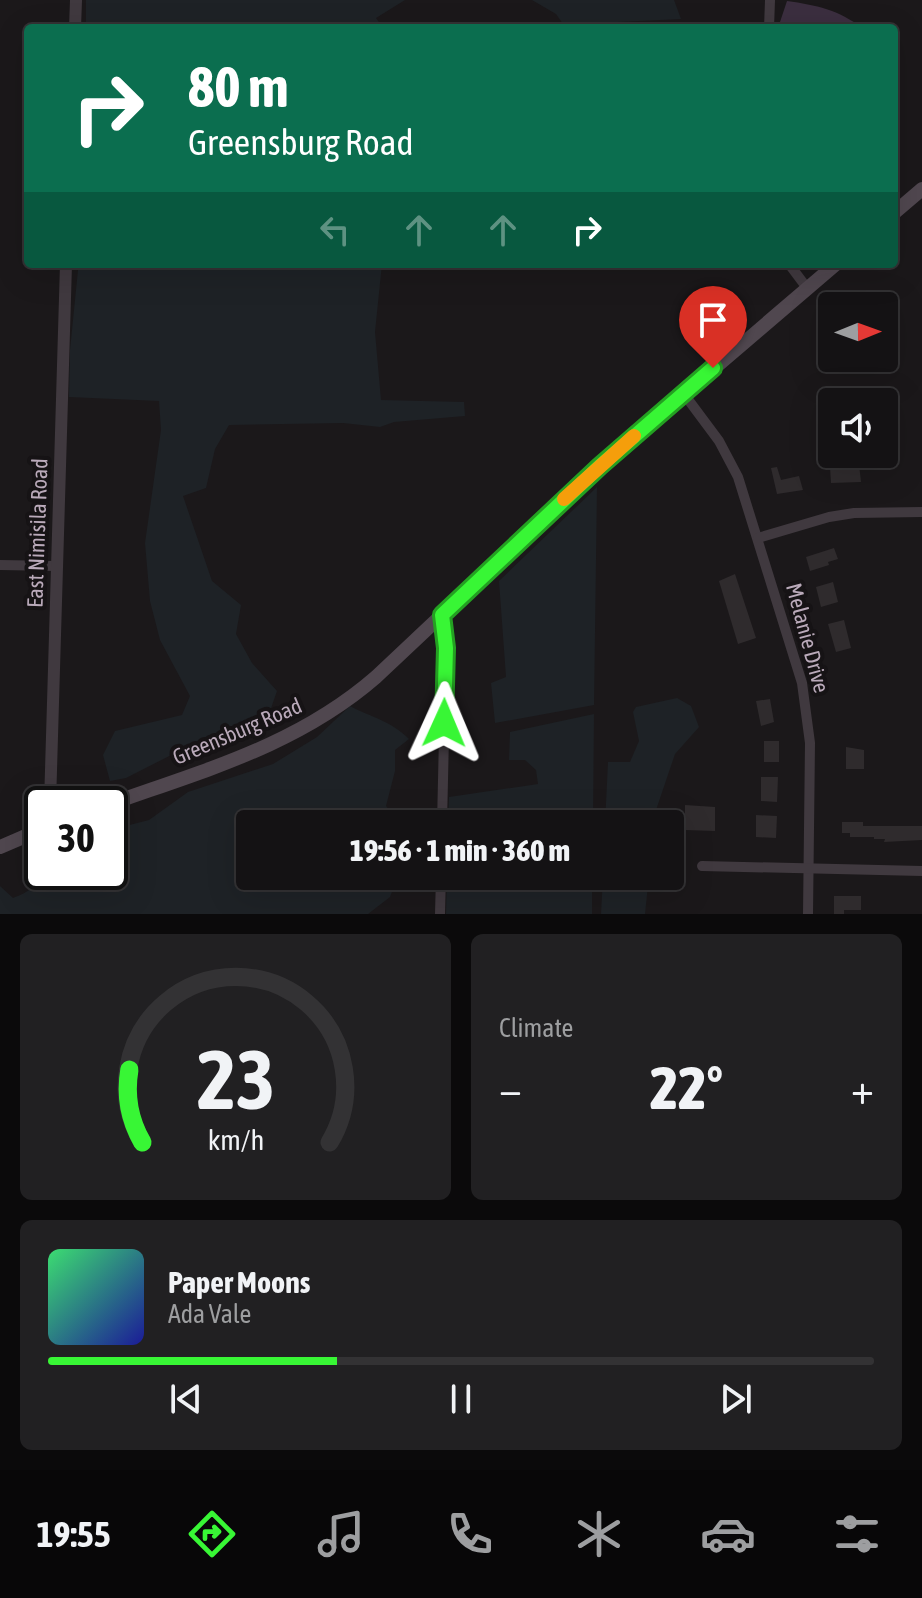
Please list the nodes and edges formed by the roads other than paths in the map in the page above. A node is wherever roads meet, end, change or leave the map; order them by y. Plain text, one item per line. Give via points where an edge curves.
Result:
1 (76, 0) edge
2 (770, 0) edge
3 (75, 24) edge
4 (769, 24) edge
5 (922, 189) edge
6 (898, 210) edge
7 (66, 268) edge
8 (792, 268) edge
9 (831, 268) edge
10 (807, 288) junction
11 (684, 394) junction
12 (922, 512) edge
13 (758, 538) junction
14 (0, 565) edge
15 (56, 566) junction
16 (442, 615) junction
17 (50, 786) edge
18 (128, 798) edge
19 (442, 810) edge
20 (24, 837) edge
21 (0, 847) edge
22 (702, 866) dead end
23 (809, 869) junction
24 (922, 871) edge
25 (441, 890) edge
26 (440, 914) edge
27 (808, 914) edge

1 - 3 street
2 - 4 street
5 - 6 main road
7 - 15 street, East Nimisila Road
8 - 10 street
9 - 10 main road, Greensburg Road
10 - 11 main road, Greensburg Road
11 - 13 street, Melanie Drive via 729,459
11 - 16 main road, Greensburg Road
12 - 13 street via 854,513
13 - 23 street, Melanie Drive via 792,646 808,719
14 - 15 street
15 - 17 street, East Nimisila Road
16 - 18 main road, Greensburg Road via 358,693 311,725 243,757
16 - 19 street
20 - 21 main road
22 - 23 street
23 - 24 street
23 - 27 street, Melanie Drive
25 - 26 street

